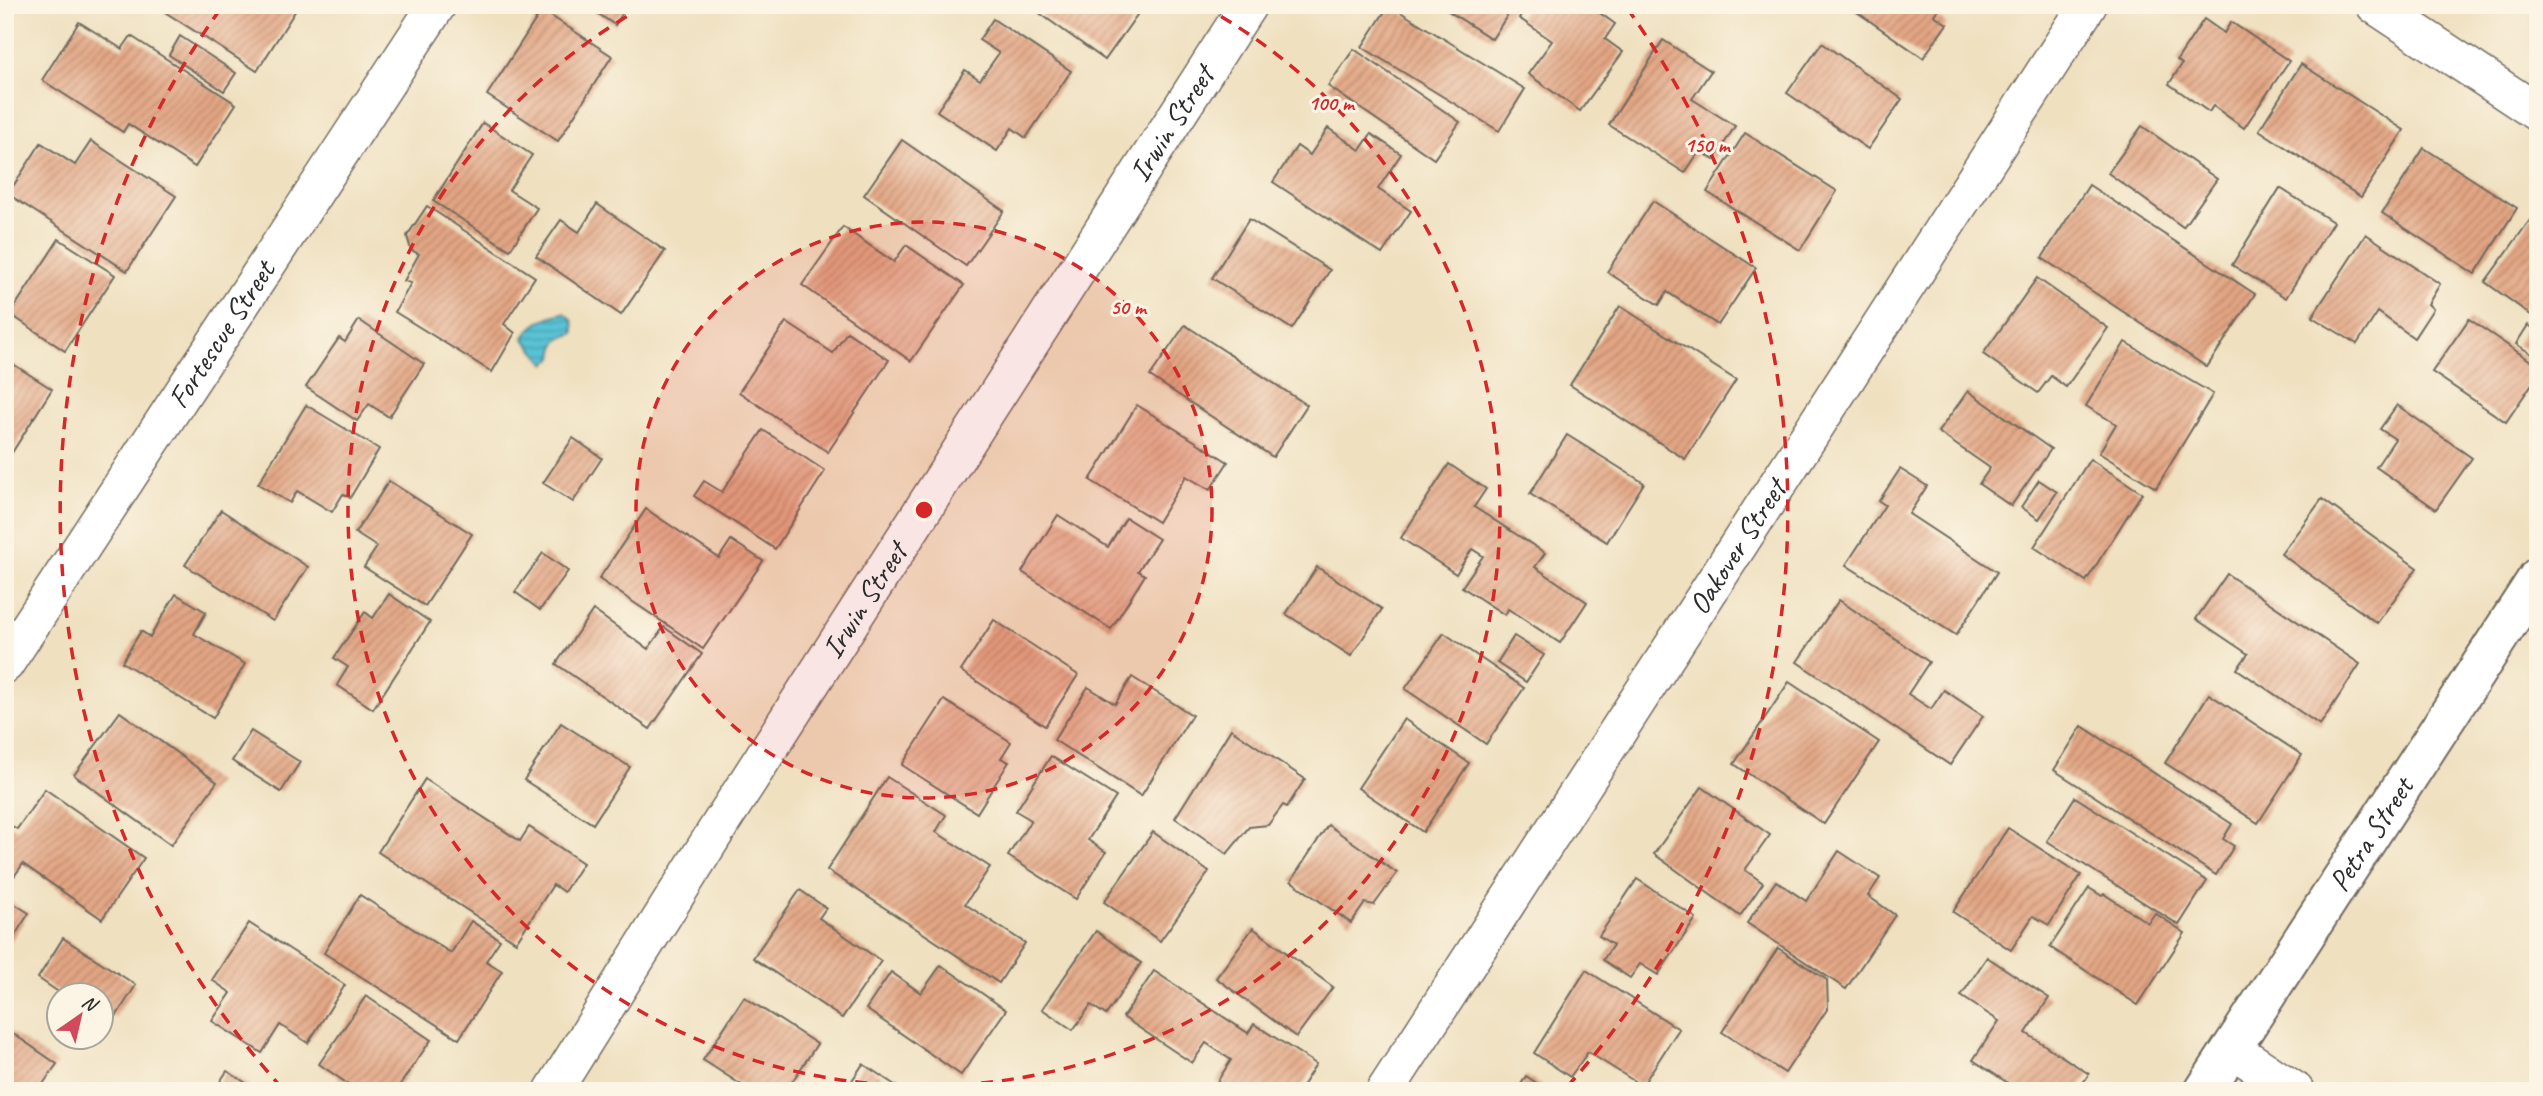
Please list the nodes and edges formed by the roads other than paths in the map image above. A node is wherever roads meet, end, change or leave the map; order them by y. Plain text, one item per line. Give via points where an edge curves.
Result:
1 (437, 5) edge
2 (1248, 5) edge
3 (2088, 5) edge
4 (2375, 5) edge
5 (2538, 113) edge
6 (2538, 577) edge
7 (5, 664) edge
8 (2232, 1049) junction
9 (552, 1091) edge
10 (1385, 1091) edge
11 (2204, 1091) edge
12 (2295, 1091) edge

1 - 7 street, Fortescue Street
2 - 9 street, Irwin Street
3 - 10 street, Oakover Street
4 - 5 street
6 - 8 street, Petra Street
8 - 11 street, Petra Street
8 - 12 street

